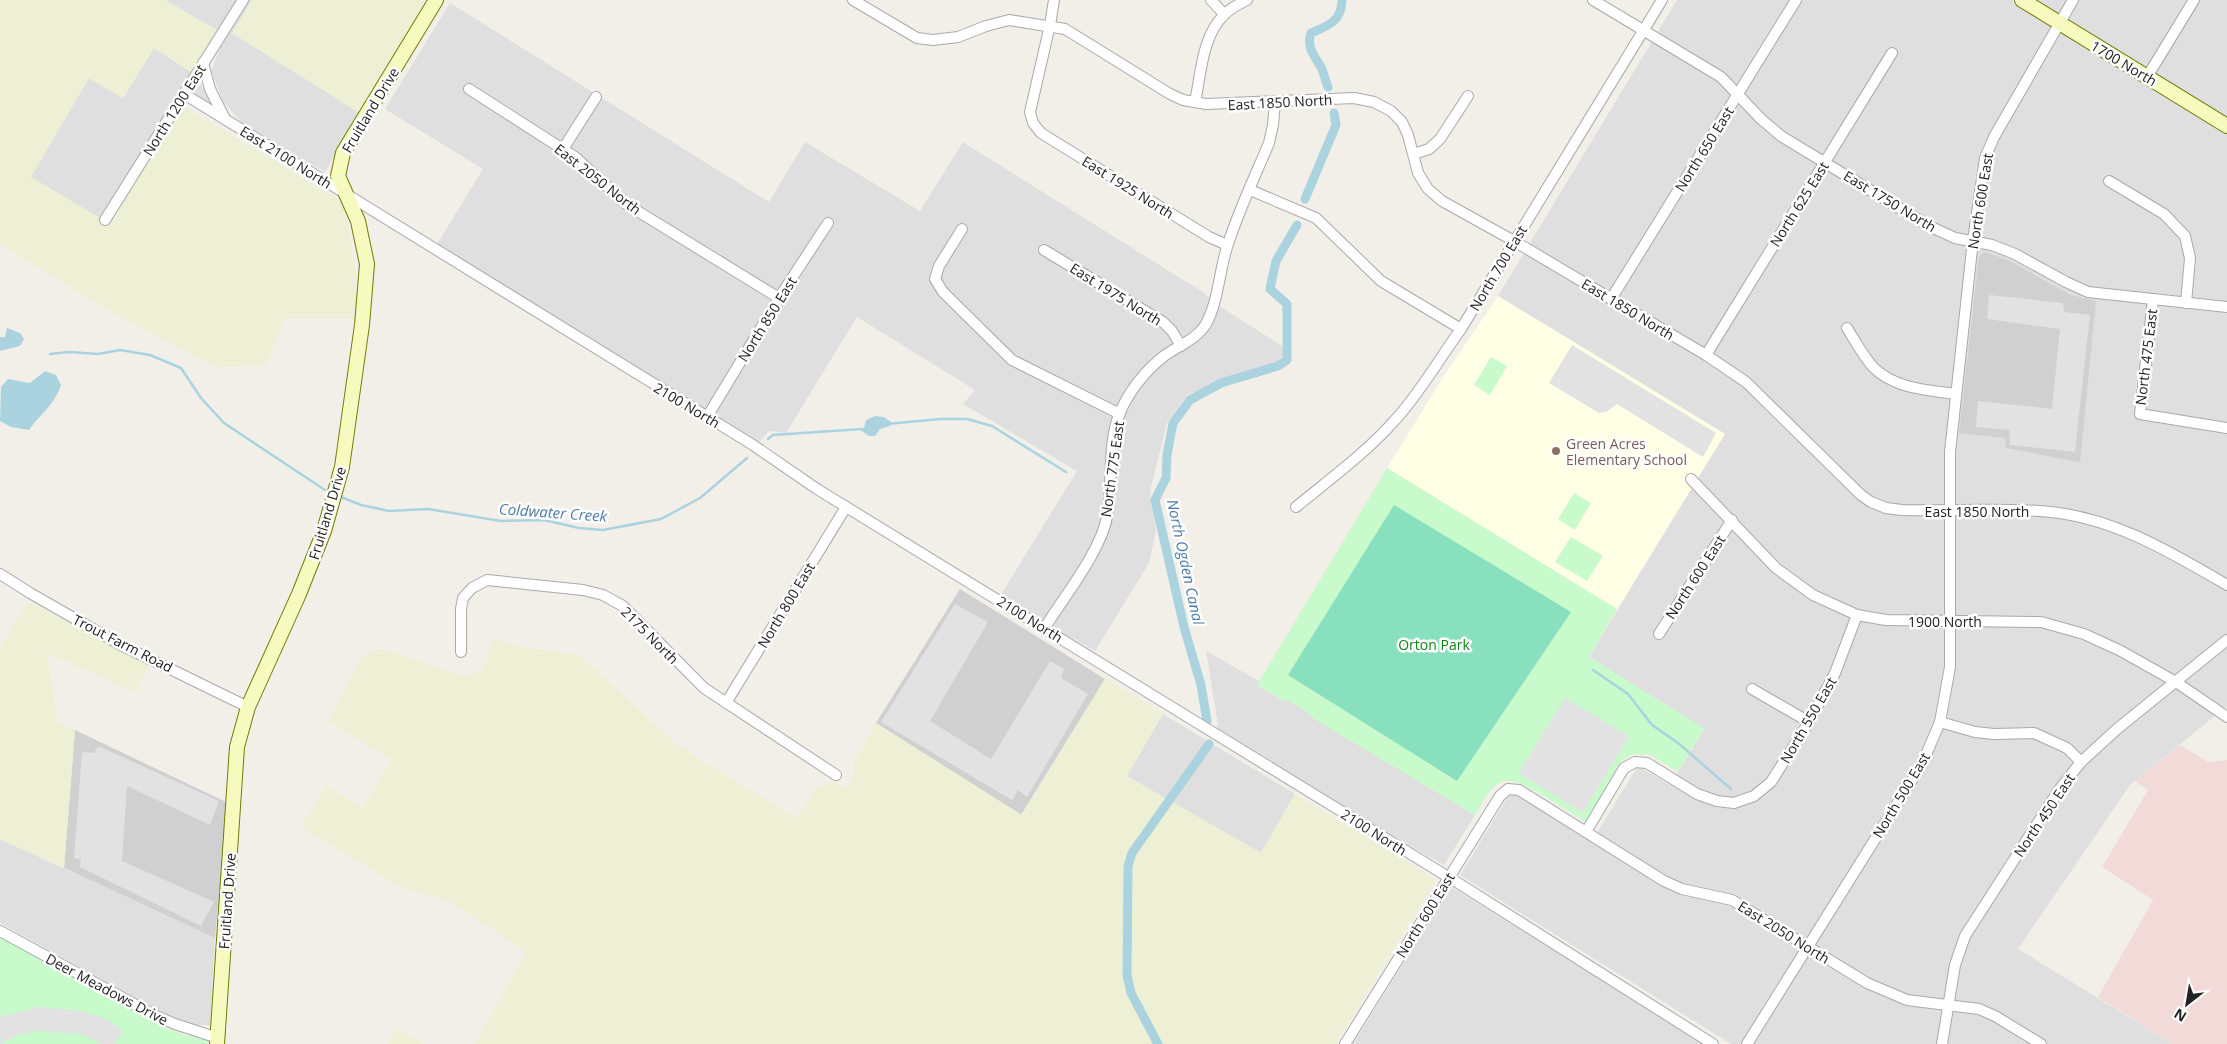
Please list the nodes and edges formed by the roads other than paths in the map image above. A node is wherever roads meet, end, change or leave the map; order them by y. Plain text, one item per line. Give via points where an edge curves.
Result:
1 (243, 0) edge
2 (436, 0) edge
3 (853, 0) edge
4 (1054, 0) edge
5 (1211, 0) edge
6 (1246, 0) edge
7 (1593, 0) edge
8 (1662, 0) edge
9 (1796, 0) edge
10 (2022, 0) edge
11 (2073, 0) edge
12 (2194, 0) edge
13 (1224, 14) junction
14 (2061, 24) junction
15 (1050, 26) junction
16 (1643, 29) junction
17 (1892, 53) dead end
18 (203, 63) junction
19 (2147, 76) junction
20 (469, 89) dead end
21 (1739, 93) junction
22 (184, 94) junction
23 (1468, 96) dead end
24 (596, 97) dead end
25 (1195, 102) junction
26 (1275, 102) junction
27 (225, 120) junction
28 (2227, 126) edge
29 (563, 150) junction
30 (1414, 154) junction
31 (1824, 162) junction
32 (2109, 181) dead end
33 (1250, 190) junction
34 (346, 195) junction
35 (105, 220) dead end
36 (828, 223) dead end
37 (962, 229) dead end
38 (1973, 240) junction
39 (1514, 241) junction
40 (1227, 245) junction
41 (1044, 250) dead end
42 (779, 298) junction
43 (1611, 299) junction
44 (2153, 300) junction
45 (2186, 303) junction
46 (2227, 307) edge
47 (1847, 328) dead end
48 (1461, 329) junction
49 (1181, 346) junction
50 (1706, 355) junction
51 (1956, 394) junction
52 (1120, 414) junction
53 (707, 417) junction
54 (2227, 428) edge
55 (1691, 479) dead end
56 (846, 507) junction
57 (1296, 507) dead end
58 (1951, 511) junction
59 (1732, 520) junction
60 (0, 574) edge
61 (2227, 585) edge
62 (1857, 615) junction
63 (1950, 620) junction
64 (1044, 629) junction
65 (1659, 634) dead end
66 (2227, 640) edge
67 (461, 652) dead end
68 (2176, 682) junction
69 (1752, 688) dead end
70 (726, 703) junction
71 (248, 707) junction
72 (2227, 717) edge
73 (1809, 722) junction
74 (1940, 722) junction
75 (2081, 762) junction
76 (836, 775) dead end
77 (1508, 789) joint
78 (1586, 832) junction
79 (1449, 878) junction
80 (0, 931) edge
81 (1807, 946) junction
82 (1949, 1006) junction
83 (218, 1041) edge
84 (1345, 1044) edge
85 (1713, 1044) edge
86 (1747, 1044) edge
87 (1942, 1044) edge
88 (2041, 1044) edge

1 - 18 street, North 1200 East
2 - 34 street, Fruitland Drive via 343,153 338,176
3 - 15 street, East 1850 North via 917,38 933,40 958,36 1009,20
4 - 15 street
5 - 13 street
6 - 13 street
7 - 16 street, East 1750 North
8 - 16 street, North 700 East
9 - 21 street, North 650 East
10 - 14 street, 1700 North
11 - 14 street, North 600 East
12 - 19 street
13 - 25 street via 1211,35
14 - 19 street, 1700 North
14 - 38 street, North 600 East via 1994,137 1985,158
15 - 25 street, East 1850 North via 1065,28 1170,94
15 - 40 street, East 1925 North via 1030,112 1041,133
16 - 21 street, East 1750 North
16 - 39 street, North 700 East
17 - 31 street, North 625 East
18 - 22 street, North 1200 East
18 - 27 street, East 2100 North via 210,89
19 - 28 street, 1700 North
20 - 29 street, East 2050 North
21 - 31 street, East 1750 North via 1781,136
21 - 43 street, North 650 East
22 - 27 street, East 2100 North
22 - 35 street, North 1200 East
23 - 30 street via 1440,139 1429,149
24 - 29 street
25 - 26 street, East 1850 North via 1218,105
26 - 30 street, East 1850 North via 1354,98 1374,102 1402,122
26 - 33 street, North 775 East via 1269,143
27 - 34 street, East 2100 North
29 - 42 street, East 2050 North via 626,204
30 - 39 street, East 1850 North via 1418,173 1442,202
31 - 38 street, East 1750 North via 1929,226 1955,238
31 - 50 street, North 625 East
32 - 45 street via 2164,214 2185,236 2190,258
33 - 40 street, North 775 East
33 - 48 street via 1316,218 1381,282
34 - 53 street, 2100 North
34 - 71 street, Fruitland Drive via 358,221 366,264 362,325 342,467 324,531
36 - 42 street, North 850 East
37 - 52 street via 935,278 943,292 1012,360
38 - 44 street, East 1750 North via 2015,254 2088,292
38 - 51 street, North 600 East
39 - 43 street, East 1850 North
39 - 48 street, North 700 East
40 - 49 street, North 775 East via 1213,310 1205,326
41 - 49 street, East 1975 North via 1163,322
42 - 53 street, North 850 East
43 - 50 street, East 1850 North
44 - 45 street, East 1750 North
44 - 54 street, North 475 East via 2140,414
45 - 46 street, East 1750 North
47 - 51 street via 1872,366 1888,379 1910,388
48 - 57 street, North 700 East via 1397,418 1375,442
49 - 52 street, North 775 East via 1148,370 1130,393
50 - 58 street, East 1850 North via 1746,382 1846,482 1871,502 1902,510
51 - 58 street, North 500 East via 1950,452
52 - 64 street, North 775 East via 1114,437 1107,518 1101,536
53 - 56 street, 2100 North
55 - 59 street, 1900 North
56 - 64 street, 2100 North
56 - 70 street, North 800 East
58 - 61 street, East 1850 North via 2041,511 2078,517 2163,547
58 - 63 street, North 500 East
59 - 62 street, 1900 North via 1776,568 1813,595
59 - 65 street, North 600 East
60 - 71 street, Trout Farm Road via 121,645
62 - 63 street, 1900 North via 1886,620
62 - 73 street, North 550 East via 1835,673
63 - 68 street, 1900 North via 2041,622 2084,634
63 - 74 street, North 500 East via 1950,667
64 - 79 street, 2100 North
66 - 68 street, North 450 East
67 - 70 street, 2175 North via 463,598 472,588 487,580 583,590 603,595 623,606 704,688
68 - 72 street, 1900 North
68 - 75 street, North 450 East
69 - 73 street
70 - 76 street, 2175 North
71 - 83 street, Fruitland Drive via 237,747
73 - 78 street, North 550 East via 1771,782 1754,796 1734,803 1717,801 1697,794 1647,763 1635,762 1624,768
74 - 75 street via 1975,732 2034,733 2067,748
74 - 81 street, North 500 East via 1922,764
75 - 82 street, North 450 East via 2059,790 1965,936 1955,965
77 - 78 street, East 2050 North via 1519,790
77 - 79 street, North 600 East via 1500,796
78 - 81 street, East 2050 North via 1664,881 1682,889 1732,900
79 - 84 street, North 600 East
79 - 85 street, 2100 North
80 - 83 street, Deer Meadows Drive via 154,1015
81 - 82 street, East 2050 North via 1887,993 1907,1000
81 - 86 street, North 500 East
82 - 87 street, North 450 East
82 - 88 street, East 2050 North via 1979,1009

